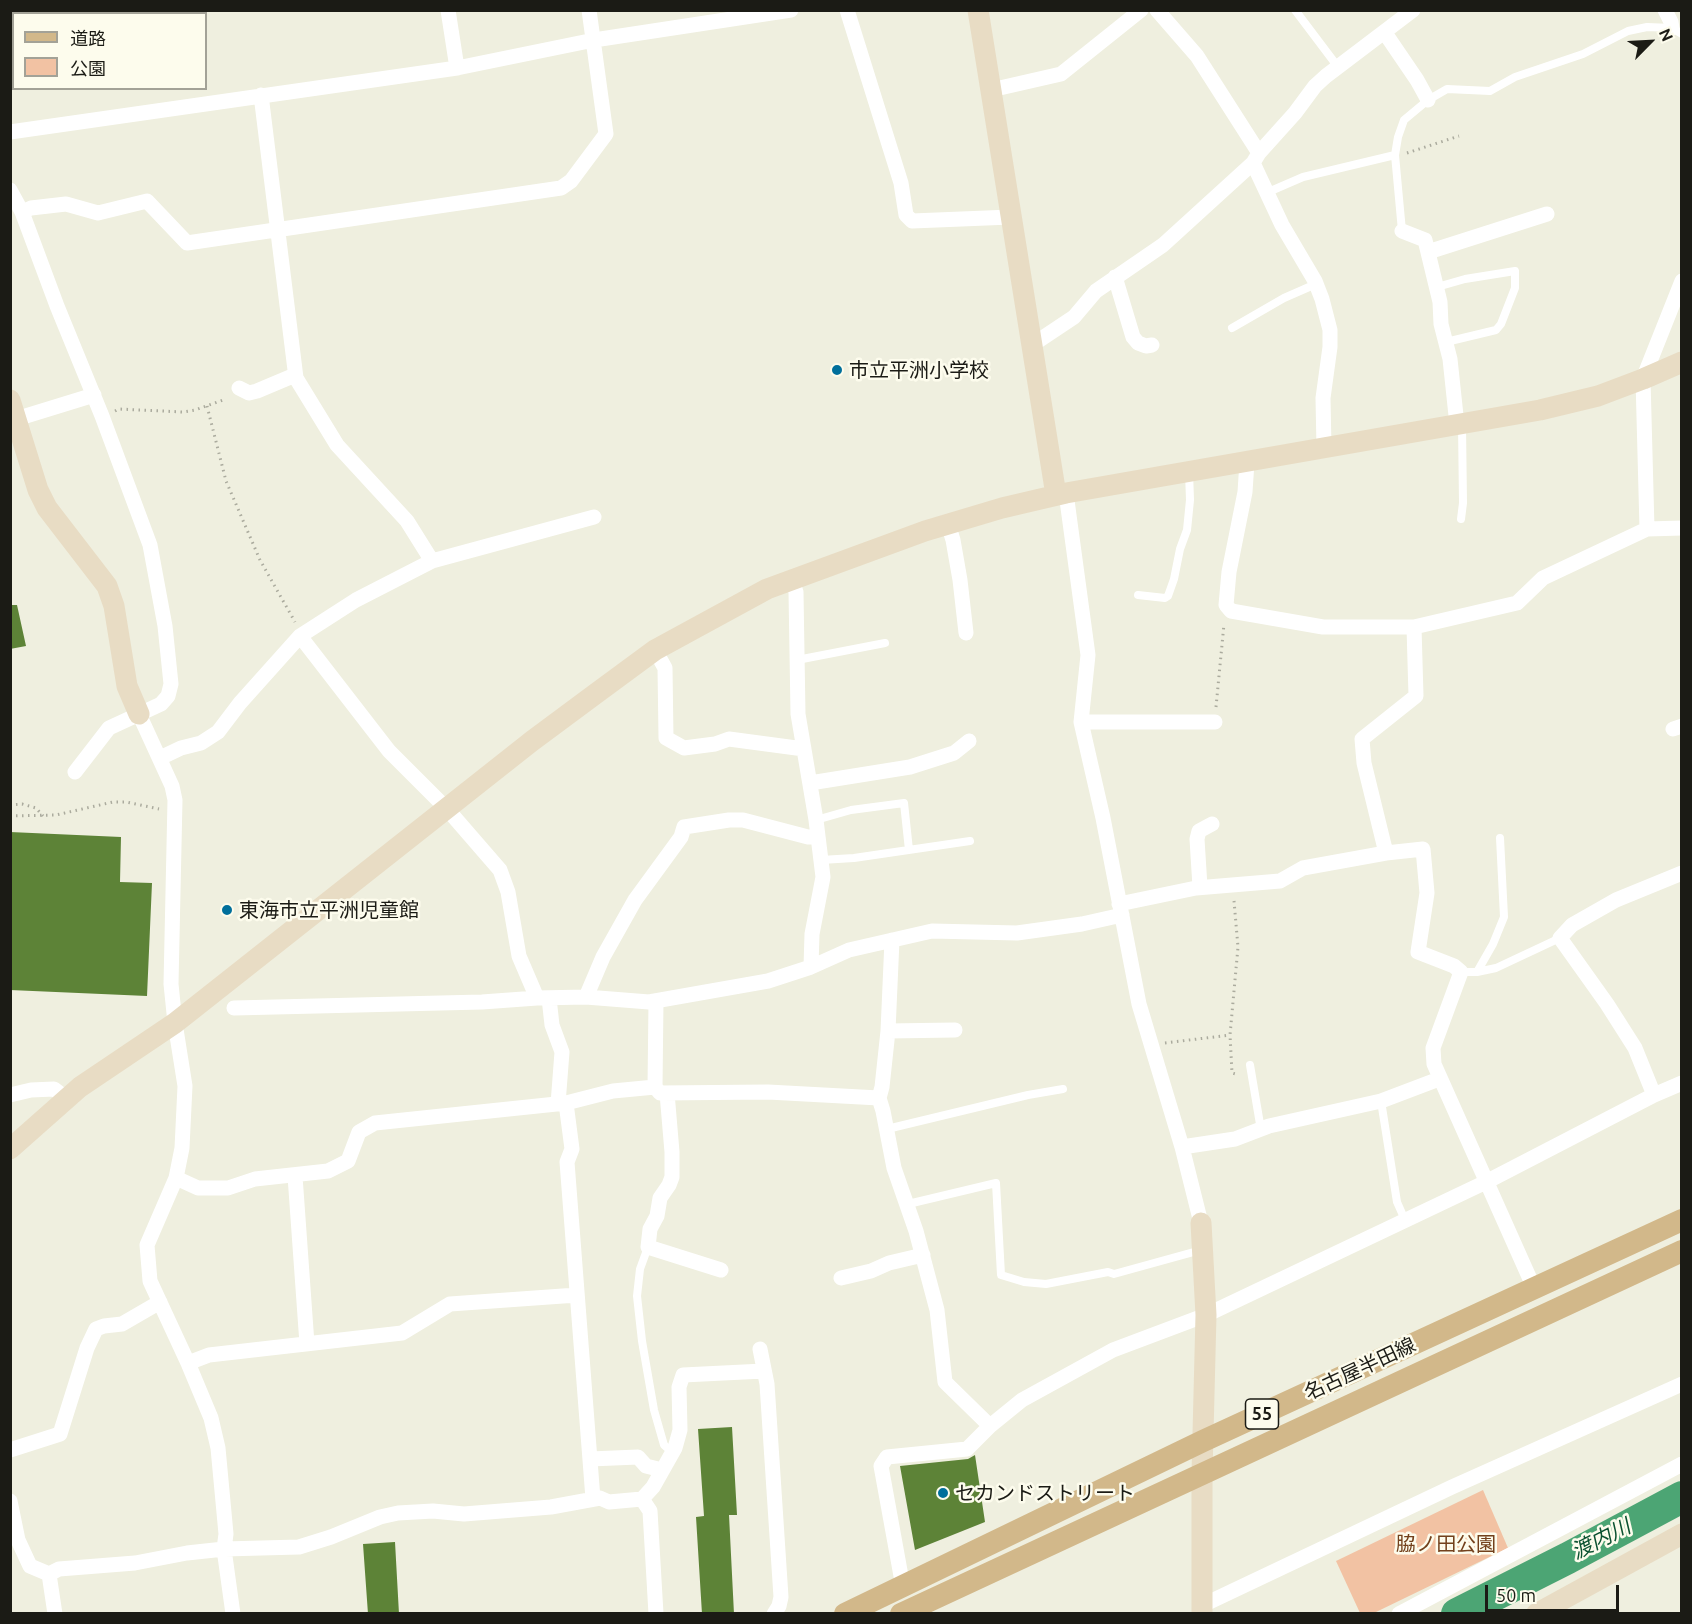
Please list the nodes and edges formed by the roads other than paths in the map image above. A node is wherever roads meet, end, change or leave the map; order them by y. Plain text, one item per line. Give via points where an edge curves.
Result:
1 (448, 10) edge
2 (589, 10) edge
3 (791, 10) edge
4 (847, 10) edge
5 (978, 10) edge
6 (1118, 10) edge
7 (1141, 10) edge
8 (1157, 10) edge
9 (1295, 10) edge
10 (1413, 10) edge
11 (1665, 10) edge
12 (718, 16) edge
13 (1120, 28) junction
14 (1677, 31) edge
15 (1385, 33) junction
16 (594, 40) junction
17 (1338, 67) junction
18 (457, 68) junction
19 (991, 90) junction
20 (261, 95) junction
21 (1428, 100) junction
22 (10, 132) edge
23 (1395, 154) junction
24 (1256, 158) junction
25 (10, 190) edge
26 (1266, 193) junction
27 (22, 212) junction
28 (1547, 214) dead end
29 (1011, 217) junction
30 (278, 231) junction
31 (1402, 231) joint
32 (1428, 252) junction
33 (1115, 277) junction
34 (1682, 281) edge
35 (1316, 284) junction
36 (1437, 287) junction
37 (1232, 328) dead end
38 (1446, 342) junction
39 (1032, 345) junction
40 (1152, 345) dead end
41 (1682, 362) edge
42 (295, 375) junction
43 (1643, 380) junction
44 (242, 389) road end
45 (94, 395) junction
46 (13, 410) edge
47 (1460, 425) junction
48 (1323, 448) junction
49 (1247, 462) junction
50 (1189, 472) junction
51 (1061, 494) junction
52 (594, 517) dead end
53 (1461, 519) dead end
54 (948, 524) junction
55 (1682, 528) edge
56 (1647, 529) junction
57 (432, 561) junction
58 (792, 580) junction
59 (1138, 595) dead end
60 (1414, 627) junction
61 (966, 633) dead end
62 (301, 635) junction
63 (885, 643) dead end
64 (655, 650) junction
65 (797, 660) junction
66 (139, 714) junction
67 (1082, 722) junction
68 (1215, 722) road end
69 (969, 741) dead end
70 (804, 749) junction
71 (160, 758) junction
72 (75, 772) dead end
73 (810, 783) junction
74 (447, 810) junction
75 (816, 820) junction
76 (1212, 824) dead end
77 (818, 837) junction
78 (1500, 838) dead end
79 (970, 841) dead end
80 (909, 850) junction
81 (1386, 853) junction
82 (821, 860) junction
83 (1682, 873) edge
84 (1200, 887) junction
85 (1121, 909) junction
86 (1560, 938) junction
87 (892, 940) junction
88 (812, 967) junction
89 (1461, 972) junction
90 (1478, 972) junction
91 (586, 997) junction
92 (543, 998) junction
93 (656, 1001) junction
94 (234, 1008) dead end
95 (175, 1023) junction
96 (955, 1030) dead end
97 (888, 1031) junction
98 (1251, 1068) road end
99 (1439, 1079) junction
100 (1682, 1083) edge
101 (1063, 1089) dead end
102 (661, 1090) junction
103 (10, 1095) edge
104 (1654, 1095) junction
105 (879, 1098) junction
106 (67, 1099) junction
107 (1381, 1101) junction
108 (562, 1103) junction
109 (887, 1129) junction
110 (1261, 1130) junction
111 (1182, 1147) junction
112 (10, 1149) edge
113 (295, 1176) junction
114 (176, 1178) junction
115 (1486, 1182) junction
116 (908, 1204) junction
117 (1405, 1220) junction
118 (1682, 1220) edge
119 (1201, 1223) joint
120 (648, 1247) junction
121 (1202, 1250) junction
122 (1682, 1251) edge
123 (923, 1256) junction
124 (721, 1270) dead end
125 (841, 1278) dead end
126 (1534, 1288) junction
127 (577, 1295) junction
128 (160, 1302) junction
129 (1206, 1315) junction
130 (307, 1344) junction
131 (760, 1349) dead end
132 (188, 1362) junction
133 (764, 1371) junction
134 (1682, 1384) edge
135 (990, 1426) junction
136 (1203, 1441) junction
137 (10, 1450) edge
138 (672, 1452) junction
139 (590, 1459) junction
140 (1682, 1464) edge
141 (662, 1470) junction
142 (1202, 1473) junction
143 (593, 1499) junction
144 (642, 1499) junction
145 (10, 1502) edge
146 (1682, 1534) edge
147 (224, 1549) junction
148 (49, 1574) junction
149 (903, 1587) junction
150 (1202, 1609) edge
151 (904, 1613) edge
152 (55, 1614) edge
153 (233, 1614) edge
154 (656, 1614) edge
155 (774, 1614) edge
156 (845, 1614) edge
157 (1399, 1614) edge
158 (1536, 1614) edge

1 - 18 street
2 - 16 street
3 - 12 street
4 - 29 street via 902,183 906,215 912,221
5 - 19 street
6 - 13 street
7 - 13 street
8 - 24 street via 1197,56
9 - 17 lane
10 - 15 street
11 - 14 street
12 - 16 street
13 - 19 street via 1061,74
14 - 21 lane via 1647,27 1628,31 1490,91 1447,89
15 - 17 street
15 - 21 street
16 - 18 street
16 - 30 street via 606,134 571,181 561,188
17 - 24 street via 1315,87
18 - 20 street
19 - 29 street
20 - 22 street
20 - 30 street
21 - 23 lane via 1404,120
23 - 26 lane via 1303,177
23 - 31 lane
24 - 26 street
24 - 33 street via 1162,245
25 - 27 street
26 - 35 street
27 - 30 street via 66,204 98,213 147,201 187,243
27 - 45 street
28 - 32 street
29 - 39 street
30 - 42 street
31 - 32 street via 1425,240
32 - 36 street
33 - 39 street via 1096,291 1074,317
33 - 40 street via 1133,337 1138,343
34 - 43 street
35 - 37 lane
35 - 48 street via 1330,330
36 - 38 street
36 - 38 lane via 1515,271 1515,288 1496,330
38 - 47 street
39 - 51 street
41 - 43 street
42 - 44 street via 257,392
42 - 57 street via 336,445 406,521
43 - 47 street via 1598,396
43 - 56 street
45 - 46 street
45 - 66 street via 150,544 165,626 171,684 168,696 161,704
46 - 66 street via 47,508 107,586 127,686
47 - 48 street
47 - 53 lane
48 - 49 street
49 - 50 street
49 - 60 street via 1229,572 1226,605 1232,611 1323,627
50 - 51 street
50 - 59 lane via 1187,530 1168,596
51 - 54 street
51 - 67 street via 1088,655
52 - 57 street
54 - 58 street
54 - 61 street
55 - 56 street
56 - 60 street via 1543,578 1517,603
57 - 62 street via 356,600
58 - 64 street via 767,589
58 - 65 street via 796,592
60 - 81 street via 1416,696 1362,739
62 - 71 street via 218,732 201,743
62 - 74 street via 389,751
63 - 65 lane
64 - 70 street via 665,668 666,738 684,748 729,739
64 - 74 street
65 - 70 street via 798,714
66 - 71 street
66 - 72 street via 109,728
67 - 68 street
67 - 85 street
69 - 73 street via 954,753 910,767
70 - 73 street
71 - 95 street via 176,807 171,984
73 - 75 street
74 - 92 street via 500,870 508,892 519,956
74 - 95 street
75 - 77 street
75 - 80 lane via 851,810 904,803
76 - 84 street via 1199,831 1197,839
77 - 82 street
77 - 91 street via 743,820 684,827 681,837 634,900
78 - 90 lane via 1504,917
79 - 80 lane
80 - 82 lane
81 - 84 street via 1303,868 1280,880
81 - 89 street via 1423,849 1427,893 1418,952
82 - 88 street via 823,877 812,934
83 - 86 street via 1616,900 1572,925
84 - 85 street
85 - 87 street via 1042,931 932,931
85 - 111 street via 1139,1004
86 - 90 lane via 1496,968
86 - 104 street via 1635,1048
87 - 88 street via 849,950
87 - 97 street
88 - 93 street via 768,981
89 - 90 lane
89 - 99 street via 1432,1048
91 - 92 street
91 - 93 street
92 - 94 street
92 - 108 street via 562,1052
93 - 102 street
95 - 106 street
95 - 114 street via 185,1086 182,1148
96 - 97 street
97 - 105 street
98 - 110 lane
99 - 107 street
99 - 115 street
100 - 104 street
101 - 109 lane
102 - 105 street
102 - 108 street via 613,1091
102 - 120 street via 672,1152 672,1177 660,1198
103 - 106 street via 54,1089
104 - 115 street
105 - 109 street
106 - 112 street
107 - 110 street
107 - 117 lane via 1397,1202
108 - 113 street via 375,1123 359,1132 348,1161 328,1171
108 - 127 street via 572,1149 567,1162
109 - 116 street via 894,1168
110 - 111 street via 1235,1139
111 - 119 street
113 - 114 street via 255,1179 228,1188 198,1188
113 - 130 street
114 - 128 street via 147,1245 150,1281
115 - 117 street
115 - 126 street
116 - 121 lane via 996,1183 1001,1275 1024,1282 1046,1284 1114,1274
116 - 123 street
117 - 129 street
118 - 126 main road, 名古屋半田線 / 55
119 - 121 street
120 - 124 street
120 - 138 lane via 640,1269 638,1296 642,1341 654,1410 664,1444
121 - 129 street
122 - 142 main road, 名古屋半田線 / 55
123 - 125 street
123 - 135 street via 937,1310 945,1382
126 - 136 main road, 名古屋半田線 / 55
127 - 130 street via 450,1304 402,1333
127 - 139 street
128 - 132 street
128 - 137 street via 122,1324 96,1329 60,1434
129 - 135 street via 1113,1350 1022,1400
129 - 136 street
130 - 132 street via 209,1355
131 - 133 street
132 - 147 street via 211,1418 218,1448
133 - 138 street via 683,1375 679,1387 680,1430
133 - 155 street via 781,1597
134 - 150 street via 1452,1487
135 - 149 street via 967,1449 887,1457 881,1466
136 - 142 street
136 - 149 main road, 名古屋半田線 / 55
138 - 141 street
139 - 141 street via 638,1457 646,1466
139 - 143 street
140 - 157 street
141 - 144 street
142 - 150 street
142 - 151 main road, 名古屋半田線 / 55
143 - 144 street
143 - 147 street via 551,1507 464,1514 398,1513 299,1547
144 - 154 street via 650,1511
145 - 148 street via 18,1540 30,1566
146 - 158 street
147 - 148 street via 135,1563 59,1569
147 - 153 street
148 - 152 street
149 - 156 main road, 名古屋半田線 / 55

